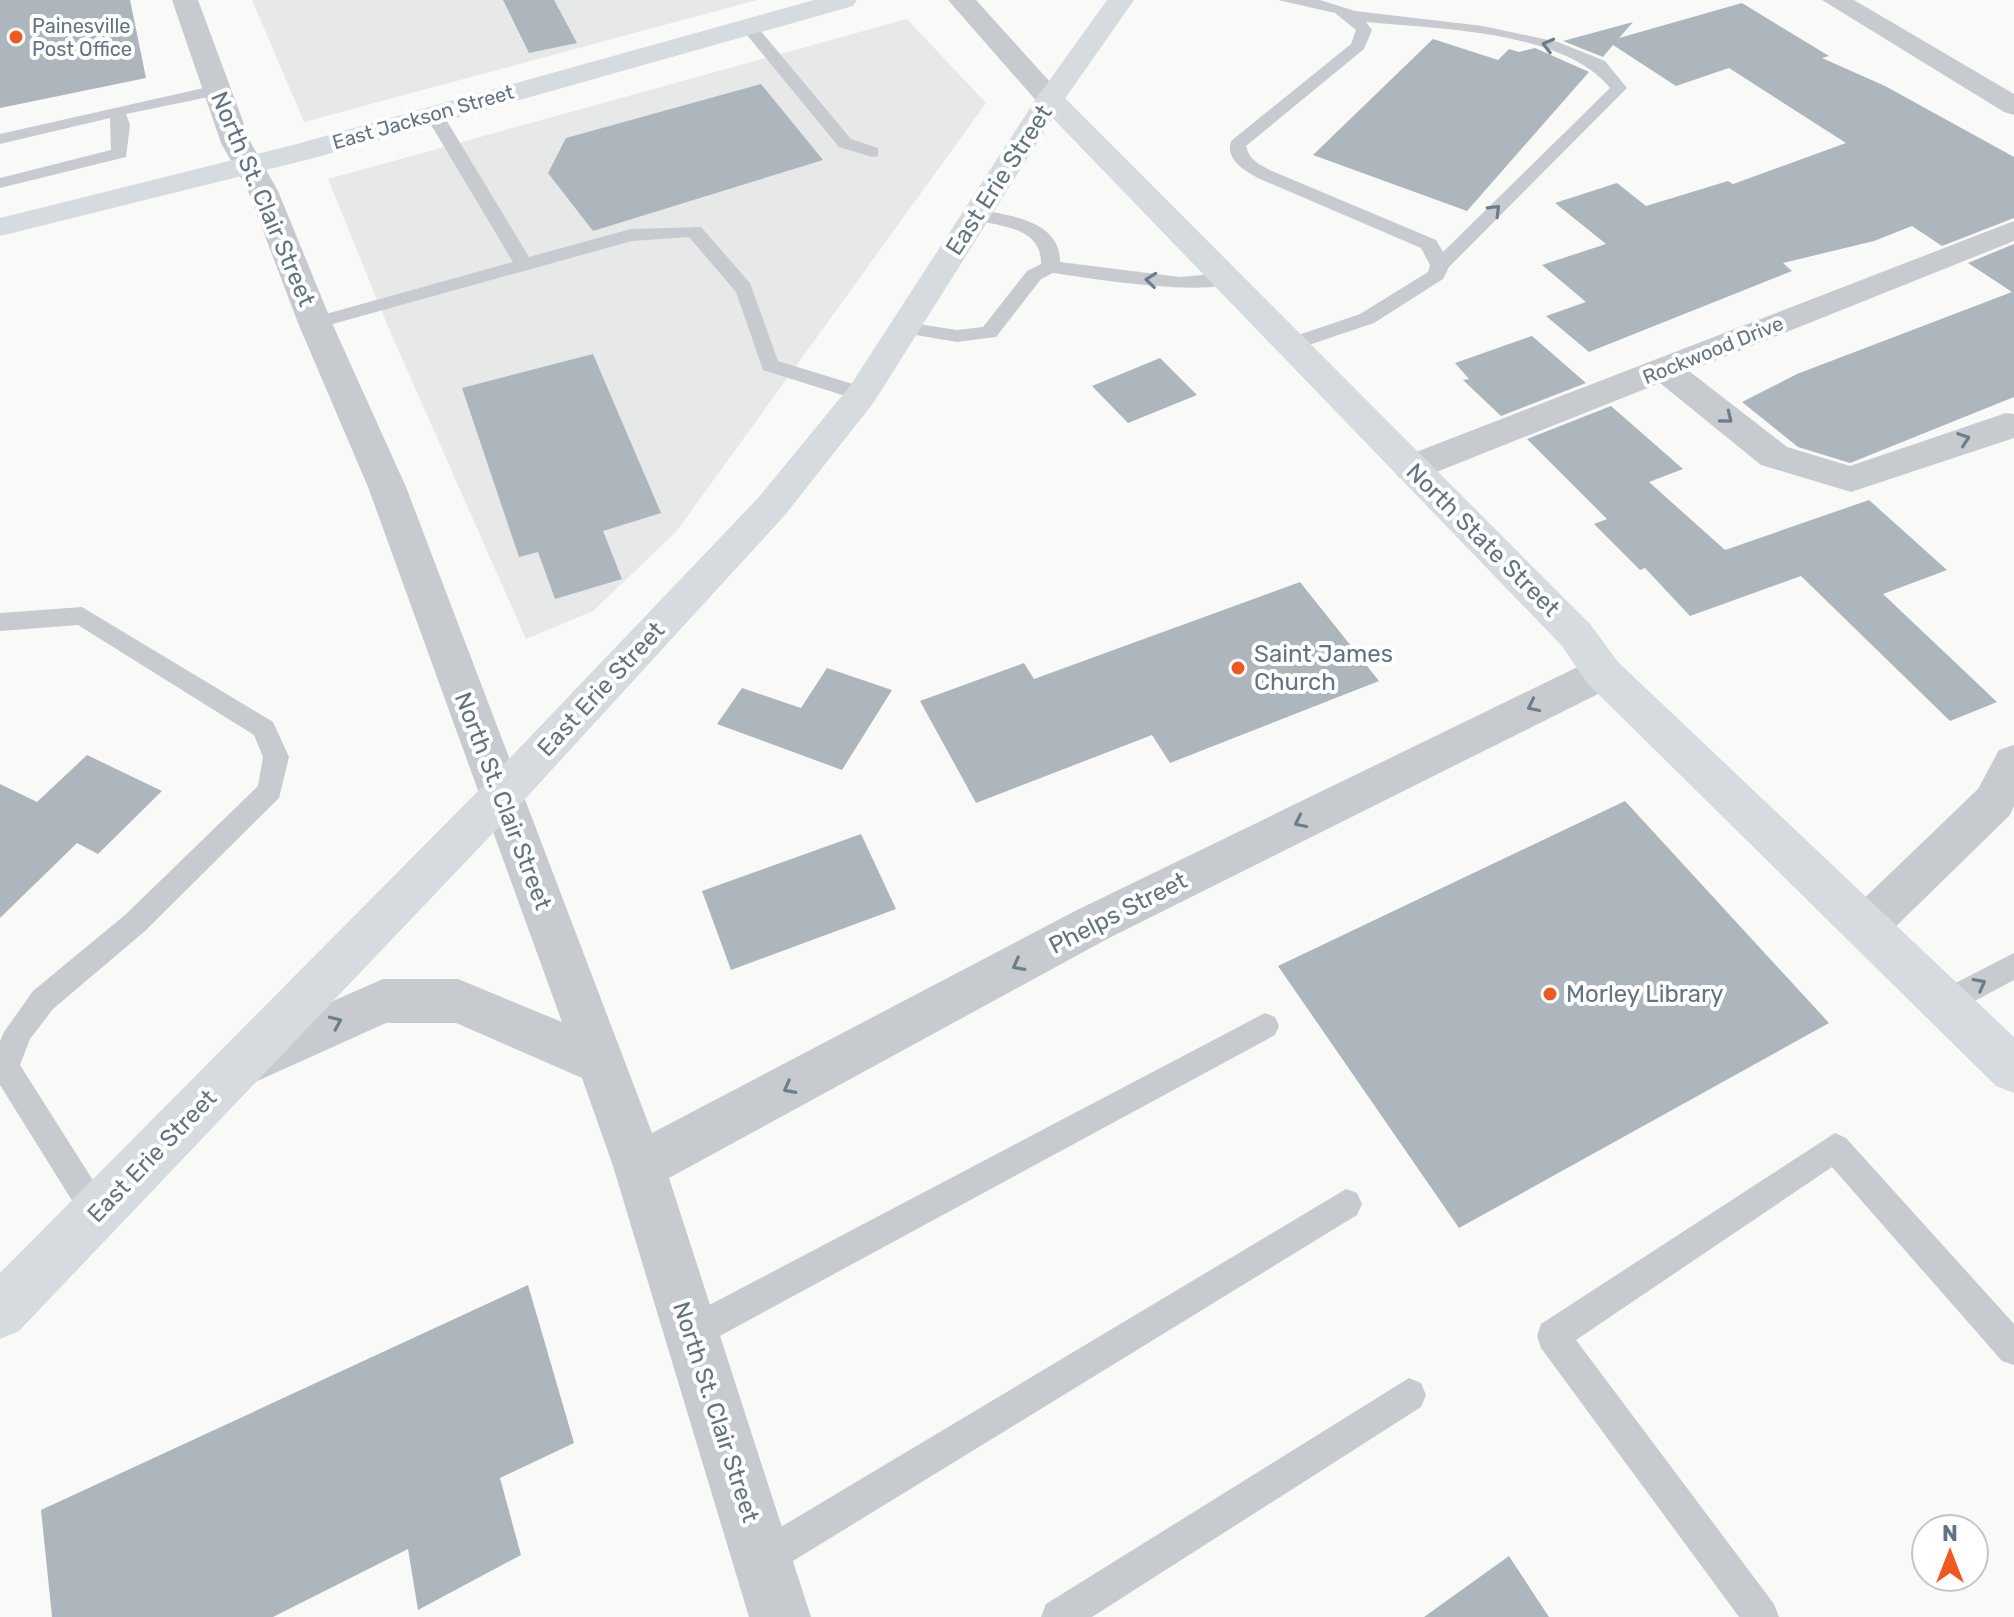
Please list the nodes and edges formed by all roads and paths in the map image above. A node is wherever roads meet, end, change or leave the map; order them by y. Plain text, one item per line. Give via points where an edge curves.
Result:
1 (185, 0) edge
2 (844, 0) edge
3 (961, 0) edge
4 (1121, 0) edge
5 (1286, 0) edge
6 (1835, 0) edge
7 (1356, 16) junction
8 (748, 26) junction
9 (217, 90) junction
10 (1050, 99) junction
11 (2014, 106) edge
12 (117, 111) junction
13 (433, 113) junction
14 (0, 139) edge
15 (872, 152) dead end
16 (250, 164) junction
17 (0, 183) edge
18 (976, 215) junction
19 (0, 227) edge
20 (2014, 230) edge
21 (523, 263) junction
22 (1440, 265) junction
23 (1050, 267) junction
24 (1226, 279) junction
25 (315, 323) junction
26 (905, 328) junction
27 (1291, 345) junction
28 (1666, 370) junction
29 (862, 394) junction
30 (2014, 426) edge
31 (1411, 468) junction
32 (0, 622) edge
33 (1603, 673) junction
34 (2014, 762) edge
35 (500, 797) junction
36 (1866, 926) junction
37 (2014, 966) edge
38 (1946, 1002) junction
39 (1265, 1026) dead end
40 (601, 1062) junction
41 (240, 1066) junction
42 (2014, 1070) edge
43 (639, 1166) junction
44 (1346, 1204) dead end
45 (97, 1212) junction
46 (0, 1312) edge
47 (691, 1333) junction
48 (2014, 1349) edge
49 (1409, 1395) dead end
50 (762, 1559) junction
51 (780, 1617) edge
52 (1059, 1617) edge
53 (1761, 1617) edge

1 - 9 street, North St. Clair Street
2 - 8 main road, East Jackson Street
3 - 10 street, North State Street
4 - 10 main road, East Erie Street
5 - 7 lane
6 - 11 street
7 - 22 lane via 1364,30 1358,46 1237,145 1238,155 1266,175 1429,244
22 -> 7 lane via 1619,88 1597,63 1562,49 1461,28
8 - 13 main road, East Jackson Street
8 - 15 lane via 845,143
9 - 12 lane
9 - 16 street, North St. Clair Street via 236,143
10 - 18 main road, East Erie Street
10 - 24 main road, North State Street
12 - 14 lane
12 - 17 lane via 120,153
13 - 16 main road, East Jackson Street
13 - 21 lane
16 - 19 main road, East Jackson Street
16 - 25 street, North St. Clair Street
18 - 23 lane via 1037,232 1049,244
18 - 26 main road, East Erie Street
20 - 28 street, Rockwood Drive
21 - 25 lane
21 - 29 lane via 631,235 694,231 740,282 770,365
22 - 27 lane via 1436,275 1380,314
24 -> 23 lane via 1180,283
23 - 26 lane via 1034,275 989,333 957,336
24 - 27 main road, North State Street
25 - 35 street, North St. Clair Street via 387,487
26 - 29 main road, East Erie Street
27 - 31 main road, North State Street
28 -> 30 street via 1774,456 1851,479
28 - 31 street, Rockwood Drive
29 - 35 main road, East Erie Street via 772,506
31 - 33 main road, North State Street via 1576,635
32 - 45 lane via 82,616 264,729 276,757 270,791 135,923 43,1000 18,1032 5,1067
33 - 36 main road, North State Street
33 -> 43 street, Phelps Street via 1091,925
34 - 36 street via 1994,802
35 - 40 street, North St. Clair Street
35 - 41 main road, East Erie Street
36 - 38 main road, North State Street
38 -> 37 lane
38 - 42 main road, North State Street
39 - 47 lane
41 -> 40 street via 383,1001 458,1001
40 - 43 street, North St. Clair Street
41 - 45 main road, East Erie Street
43 - 47 street, North St. Clair Street
44 - 50 lane
45 - 46 main road, East Erie Street
47 - 50 street, North St. Clair Street
48 - 53 lane via 1835,1148 1553,1336
49 - 52 lane
50 - 51 street, North St. Clair Street

